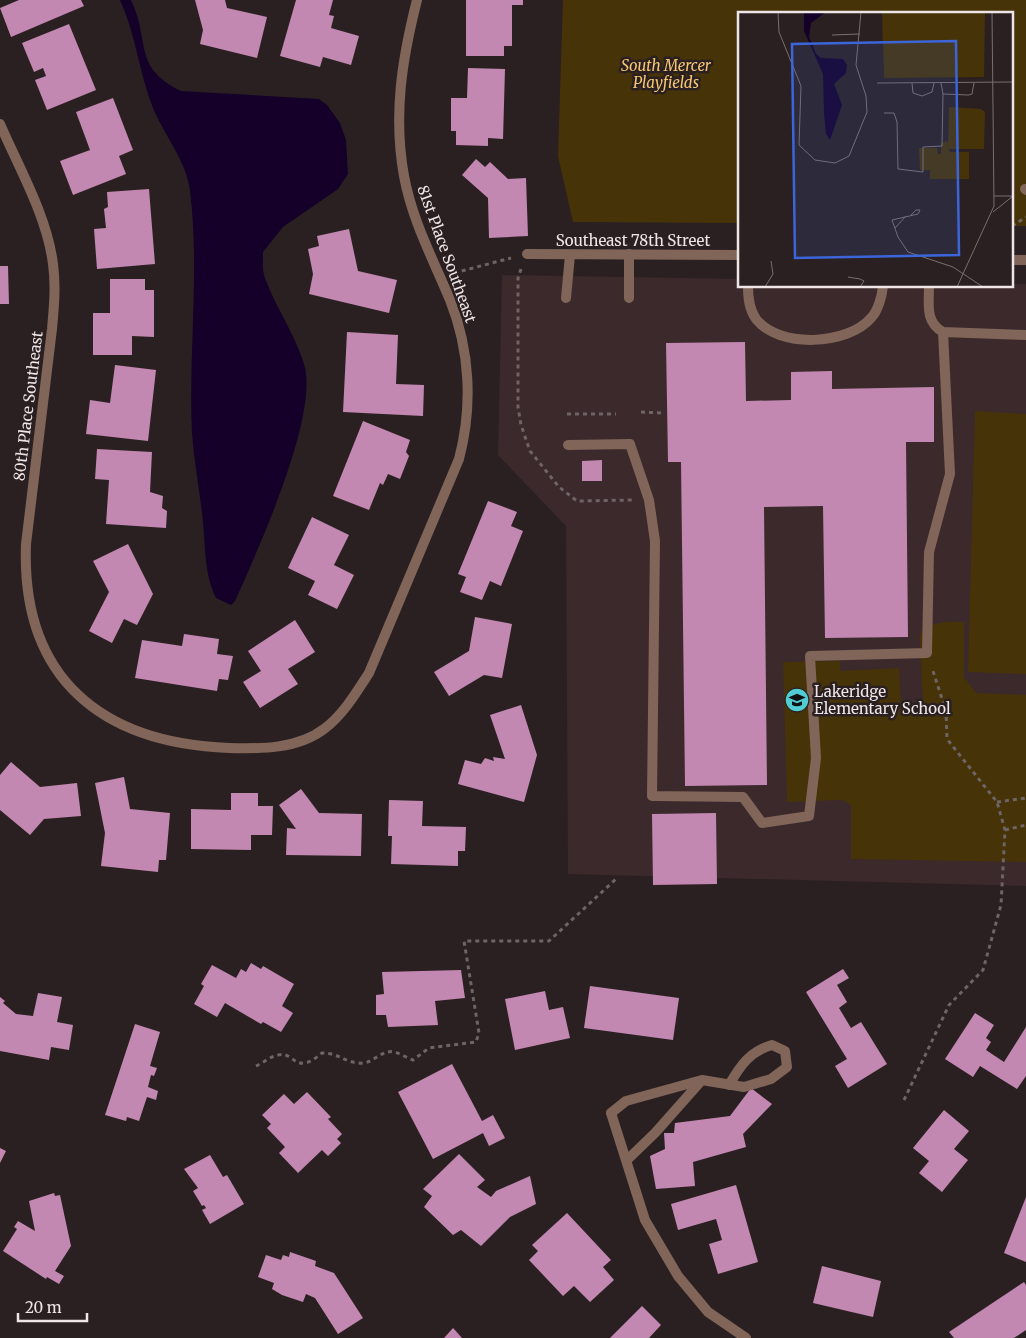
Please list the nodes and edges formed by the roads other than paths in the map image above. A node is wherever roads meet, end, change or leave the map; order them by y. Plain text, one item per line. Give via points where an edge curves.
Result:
1 (417, 0) edge
2 (0, 124) edge
3 (527, 254) road end
4 (629, 254) junction
5 (570, 255) junction
6 (738, 255) edge
7 (748, 288) edge
8 (882, 288) edge
9 (929, 288) edge
10 (566, 298) dead end
11 (629, 298) dead end
12 (943, 332) junction
13 (1026, 335) edge
14 (568, 445) dead end
15 (349, 704) joint
16 (702, 1080) junction
17 (729, 1085) junction
18 (627, 1160) junction
19 (746, 1338) edge

1 - 15 street, 81st Place Southeast via 402,69 398,107 404,176 414,214 460,331 469,400 459,459 369,673
2 - 15 street, 80th Place Southeast via 46,234 53,263 52,329 26,544 25,575 38,634 73,690 97,712 132,730 168,742 257,749 291,744 323,730
3 - 5 street, Southeast 78th Street
4 - 5 street, Southeast 78th Street
4 - 6 street, Southeast 78th Street
4 - 11 street
5 - 10 street
7 - 8 street via 748,302 756,319 767,329 784,338 807,340 835,338 856,331 873,318
9 - 12 street via 929,319
12 - 13 street
12 - 14 street via 950,474 929,552 927,653 810,656 816,758 809,816 762,823 743,797 652,796 655,541 649,500 630,444
16 - 17 street
16 - 18 street
16 - 18 street via 626,1101 611,1113
17 - 17 street via 744,1087 772,1079 787,1067 785,1051 772,1045 758,1049
18 - 19 street via 645,1220 678,1276 708,1312

